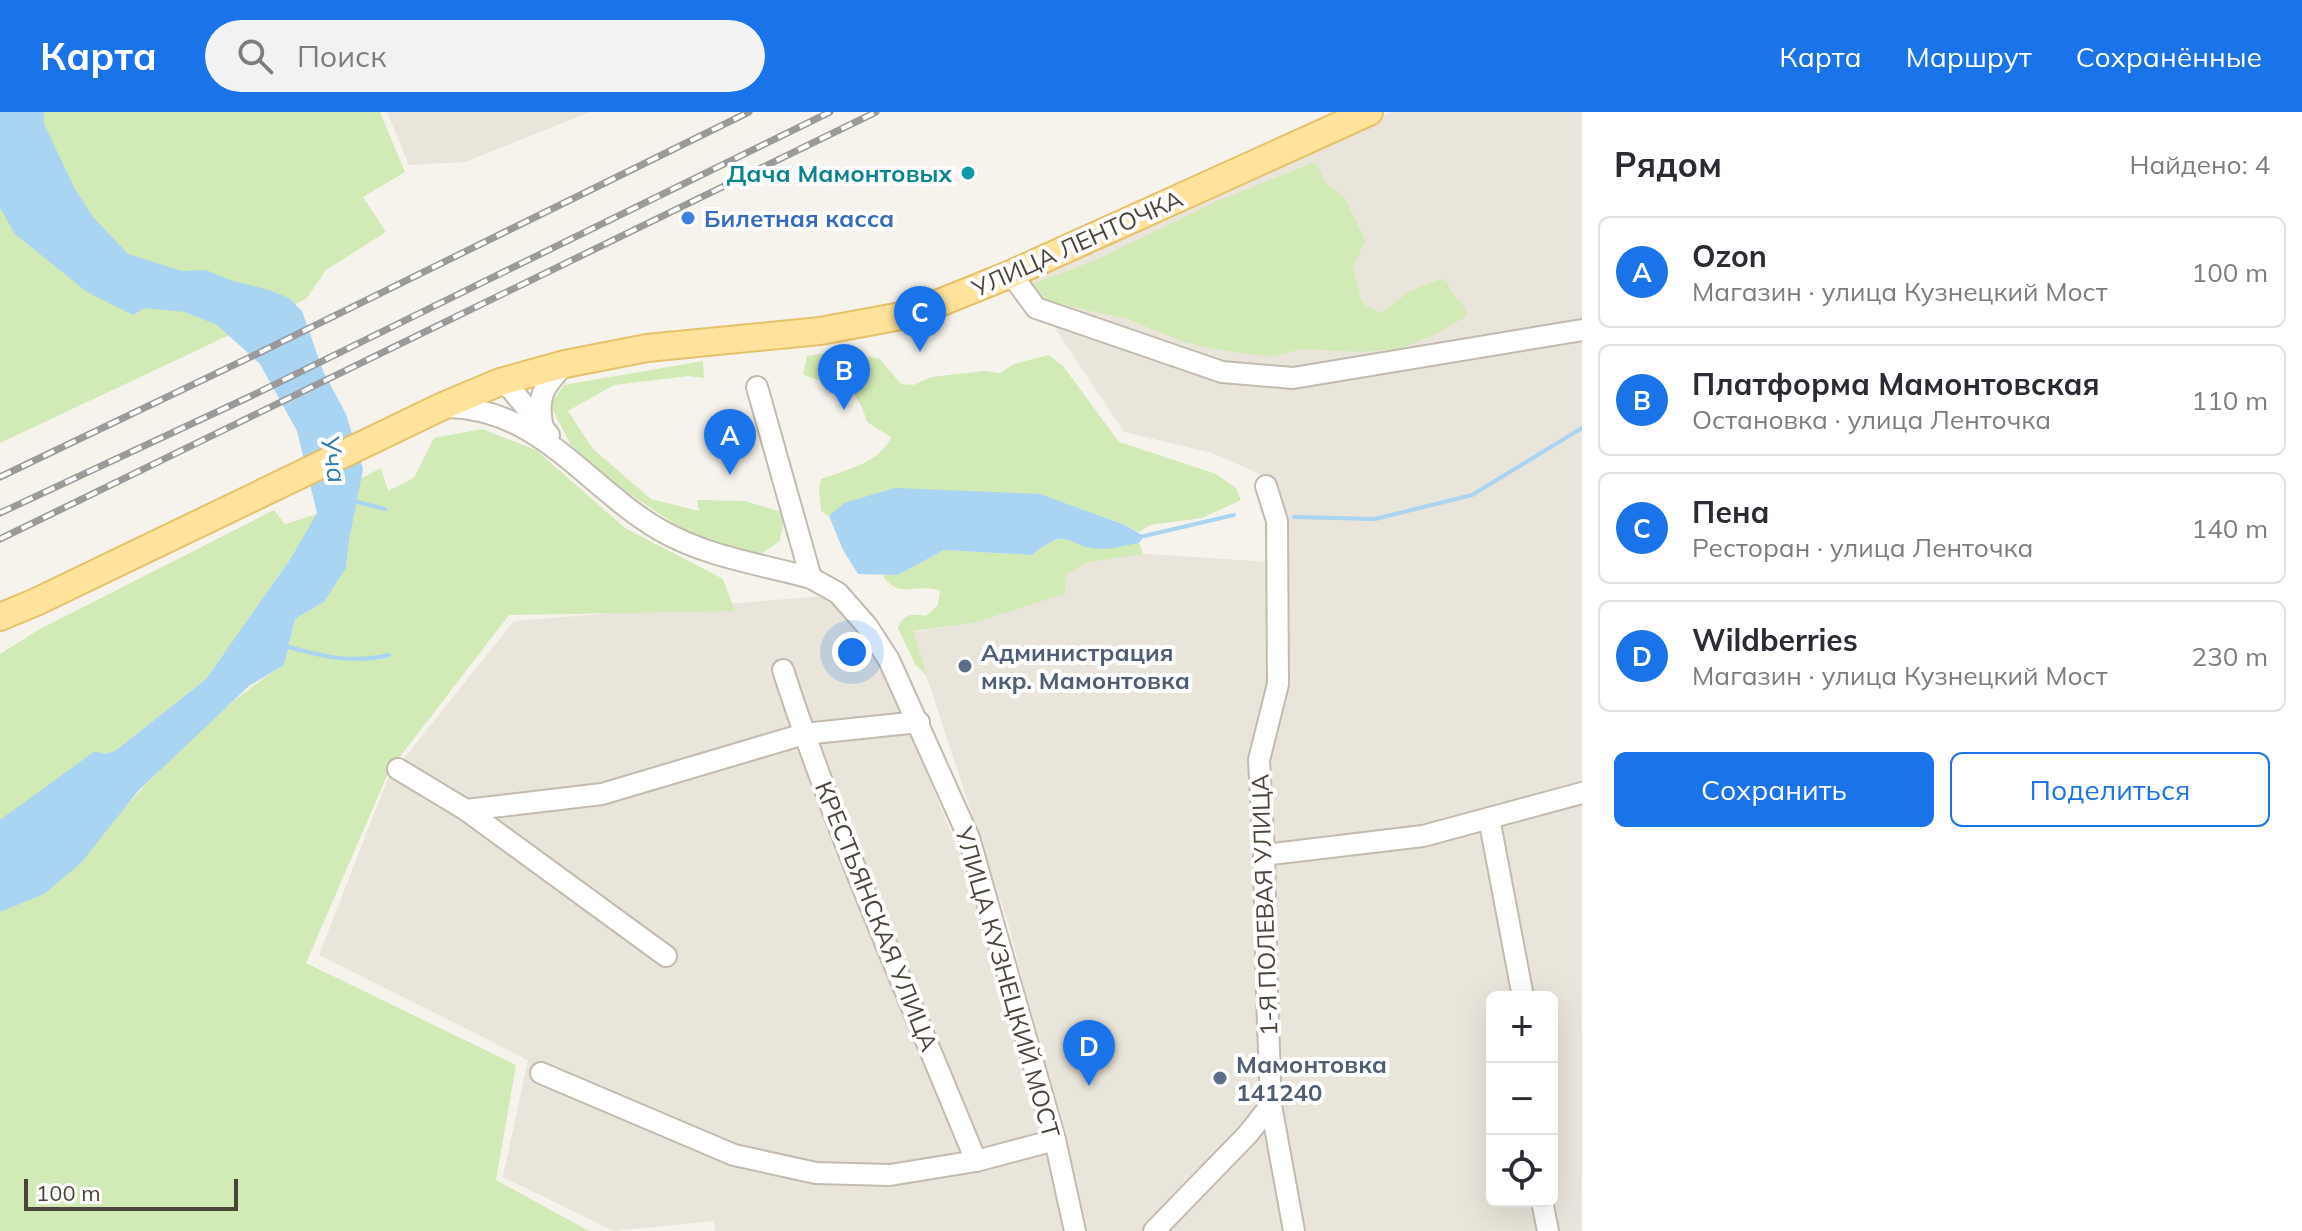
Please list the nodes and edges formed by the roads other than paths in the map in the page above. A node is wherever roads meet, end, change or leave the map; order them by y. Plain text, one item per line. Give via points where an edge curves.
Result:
1 (1369, 112) edge
2 (1011, 274) junction
3 (1582, 330) edge
4 (565, 364) junction
5 (500, 382) junction
6 (757, 387) dead end
7 (443, 406) junction
8 (520, 424) junction
9 (543, 428) junction
10 (567, 456) junction
11 (1266, 486) dead end
12 (811, 578) junction
13 (36, 602) junction
14 (0, 617) edge
15 (0, 623) edge
16 (783, 670) dead end
17 (919, 722) junction
18 (804, 734) junction
19 (398, 769) dead end
20 (1582, 793) edge
21 (466, 810) junction
22 (1489, 818) junction
23 (1264, 855) junction
24 (666, 956) dead end
25 (1522, 991) edge
26 (541, 1073) dead end
27 (1271, 1105) junction
28 (1055, 1140) junction
29 (976, 1161) junction
30 (1543, 1207) edge
31 (1075, 1231) edge
32 (1154, 1231) edge
33 (1294, 1231) edge
34 (1548, 1231) edge

1 - 2 main road, УЛИЦА ЛЕНТОЧКА
2 - 3 street via 1036,308 1222,372 1293,378
2 - 4 main road, УЛИЦА ЛЕНТОЧКА via 912,314 774,336 647,348
4 - 5 main road, УЛИЦА ЛЕНТОЧКА
4 - 9 street via 545,387 539,408
5 - 7 main road, УЛИЦА ЛЕНТОЧКА
5 - 8 street via 504,406
5 - 9 street
6 - 12 street
7 - 8 street via 480,408
7 - 13 main road, УЛИЦА ЛЕНТОЧКА
8 - 10 street
9 - 10 street
10 - 12 street, УЛИЦА КУЗНЕЦКИЙ МОСТ via 629,509 681,541 722,557
11 - 23 street, 1-Я ПОЛЕВАЯ УЛИЦА via 1277,521 1278,684 1259,760
12 - 17 street, УЛИЦА КУЗНЕЦКИЙ МОСТ via 838,593 867,626
13 - 14 main road
13 - 15 main road
16 - 18 street, КРЕСТЬЯНСКАЯ УЛИЦА
17 - 18 street
17 - 28 street, УЛИЦА КУЗНЕЦКИЙ МОСТ via 969,838
18 - 21 street via 602,794
18 - 29 street, КРЕСТЬЯНСКАЯ УЛИЦА
19 - 21 street
20 - 22 street
21 - 24 street
22 - 23 street via 1423,836
22 - 25 street
23 - 27 street, 1-Я ПОЛЕВАЯ УЛИЦА
26 - 29 street via 734,1155 816,1173 890,1175
27 - 32 street
27 - 33 street, 1-Я ПОЛЕВАЯ УЛИЦА
28 - 29 street
28 - 31 street, УЛИЦА КУЗНЕЦКИЙ МОСТ
30 - 34 street

